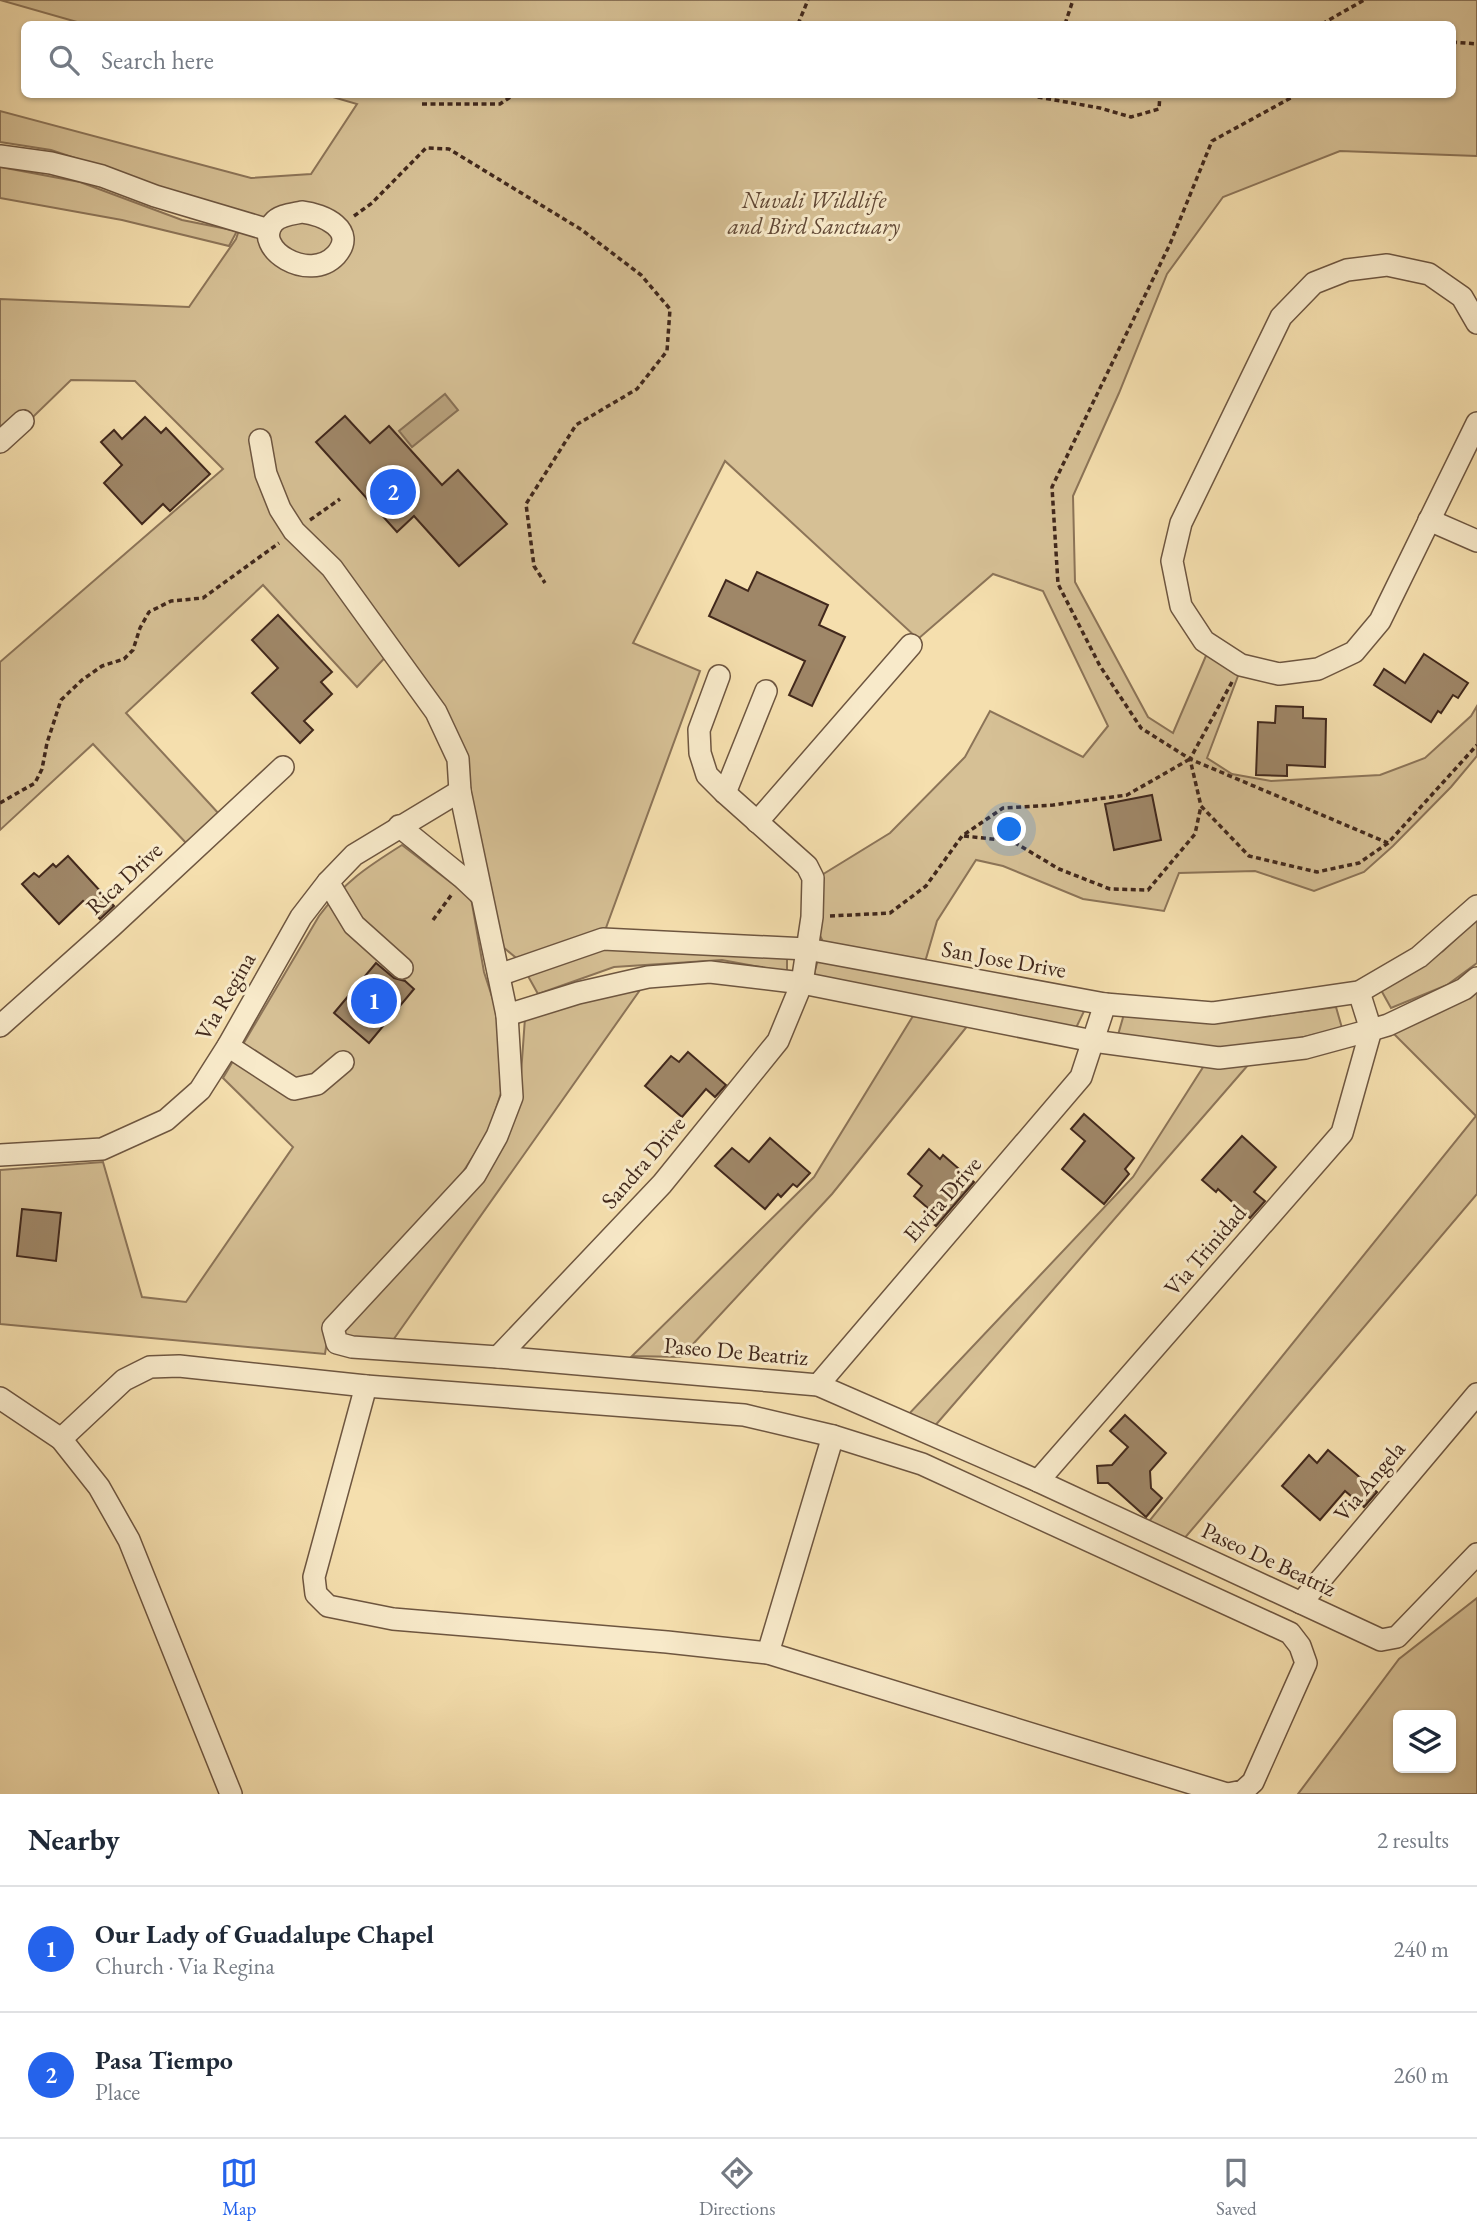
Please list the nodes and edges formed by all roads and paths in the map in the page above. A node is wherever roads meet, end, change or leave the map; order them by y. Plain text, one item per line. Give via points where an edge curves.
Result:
1 (808, 0) edge
2 (1073, 0) edge
3 (1364, 0) edge
4 (798, 21) edge
5 (1066, 21) edge
6 (1327, 21) edge
7 (1456, 42) edge
8 (1477, 44) edge
9 (509, 98) edge
10 (1044, 98) edge
11 (1160, 98) edge
12 (1291, 98) edge
13 (422, 104) dead end
14 (0, 156) edge
15 (338, 228) junction
16 (270, 230) junction
17 (1477, 323) edge
18 (23, 421) dead end
19 (1477, 423) edge
20 (260, 440) dead end
21 (0, 442) edge
22 (340, 499) dead end
23 (1429, 520) junction
24 (294, 531) junction
25 (1477, 541) edge
26 (545, 583) dead end
27 (911, 645) dead end
28 (1241, 665) junction
29 (719, 676) dead end
30 (766, 691) dead end
31 (1477, 745) edge
32 (1191, 759) junction
33 (282, 767) dead end
34 (460, 791) junction
35 (724, 793) junction
36 (0, 803) edge
37 (1201, 806) junction
38 (757, 822) junction
39 (399, 827) junction
40 (962, 836) junction
41 (1388, 843) junction
42 (463, 878) junction
43 (328, 882) junction
44 (481, 895) junction
45 (1477, 906) edge
46 (812, 917) junction
47 (433, 920) dead end
48 (807, 949) junction
49 (402, 968) dead end
50 (499, 975) junction
51 (1477, 978) edge
52 (802, 983) junction
53 (1359, 992) junction
54 (1105, 1004) junction
55 (507, 1015) junction
56 (0, 1026) edge
57 (1371, 1030) junction
58 (1093, 1041) junction
59 (228, 1046) junction
60 (343, 1062) dead end
61 (0, 1155) edge
62 (498, 1357) junction
63 (818, 1385) junction
64 (366, 1386) junction
65 (1477, 1394) edge
66 (0, 1398) edge
67 (833, 1436) junction
68 (61, 1439) junction
69 (1038, 1481) junction
70 (1477, 1554) edge
71 (1301, 1603) junction
72 (768, 1653) junction
73 (231, 1794) edge
74 (1228, 1794) edge

1 - 4 path
2 - 5 path
3 - 6 path
7 - 8 path
9 - 13 path via 500,104
10 - 11 path via 1131,117 1159,109
12 - 32 path via 1212,141 1170,244 1052,487 1058,584 1100,666 1141,729
14 - 16 street via 102,176
15 - 16 street via 325,217 302,212 281,217
15 - 16 street via 339,251 325,263 303,266 276,252
15 - 26 path via 372,203 426,148 449,149 582,230 641,275 670,309 667,351 636,389 576,425 526,504 534,566
17 - 28 street via 1462,297 1429,274 1387,265 1347,270 1314,283 1281,317 1181,523 1172,561 1181,606 1204,640
18 - 21 street
19 - 23 street
20 - 24 street via 266,474
22 - 24 path
23 - 25 street
23 - 28 street via 1380,621 1354,652 1318,669 1279,674
24 - 34 street via 332,568 436,712 458,759
24 - 36 path via 204,598 171,601 149,612 134,650 124,659 102,666 61,700 35,783
27 - 38 street
28 - 32 path
29 - 35 street, Sandra Drive via 699,730 707,775
30 - 35 street
31 - 41 path
32 - 37 path
32 - 40 path via 1127,795 1003,808
32 - 41 path
33 - 56 street, Rica Drive
34 - 39 street, Via Regina
34 - 44 street
35 - 38 street, Sandra Drive
37 - 40 path via 1195,834 1147,890 1110,889 1059,869 1012,841
37 - 41 path via 1249,856 1317,872 1359,863
38 - 46 street, Sandra Drive via 807,866 813,878
39 - 42 street
39 - 43 street, Via Regina via 354,855
40 - 46 path via 926,886 890,914
42 - 44 street
42 - 47 path
43 - 49 street via 354,925
43 - 59 street, Via Regina via 301,917
44 - 50 street
45 - 53 street, San Jose Drive via 1419,957
46 - 48 street, Sandra Drive
48 - 50 street, San Jose Drive via 603,939
48 - 52 street, Sandra Drive
48 - 54 street, San Jose Drive
50 - 55 street
51 - 57 street via 1464,989
52 - 55 street via 710,972 648,977
52 - 58 street
52 - 62 street, Sandra Drive via 778,1041 662,1184
53 - 54 street, San Jose Drive via 1213,1013
53 - 57 street
54 - 58 street, Elvira Drive
55 - 62 street, Paseo De Beatriz via 512,1097 492,1146 475,1175 333,1328 339,1345
57 - 58 street via 1305,1048 1219,1058
57 - 69 street, Via Trinidad via 1342,1133
58 - 63 street, Elvira Drive via 1081,1077
59 - 60 street via 294,1089 317,1084
59 - 61 street, Via Regina via 200,1090 166,1120 102,1149
62 - 63 street, Paseo De Beatriz
63 - 69 street, Paseo De Beatriz
64 - 67 street via 744,1415
64 - 68 street via 179,1366 150,1367 124,1380
64 - 72 street via 314,1577 316,1594 328,1606 393,1619
65 - 71 street, Via Angela
66 - 68 street
67 - 72 street
67 - 74 street via 922,1464 1290,1633 1306,1663 1253,1782 1243,1791
68 - 73 street via 99,1487 129,1540
69 - 71 street, Paseo De Beatriz
70 - 71 street, Paseo De Beatriz via 1397,1637 1381,1640
72 - 74 street

